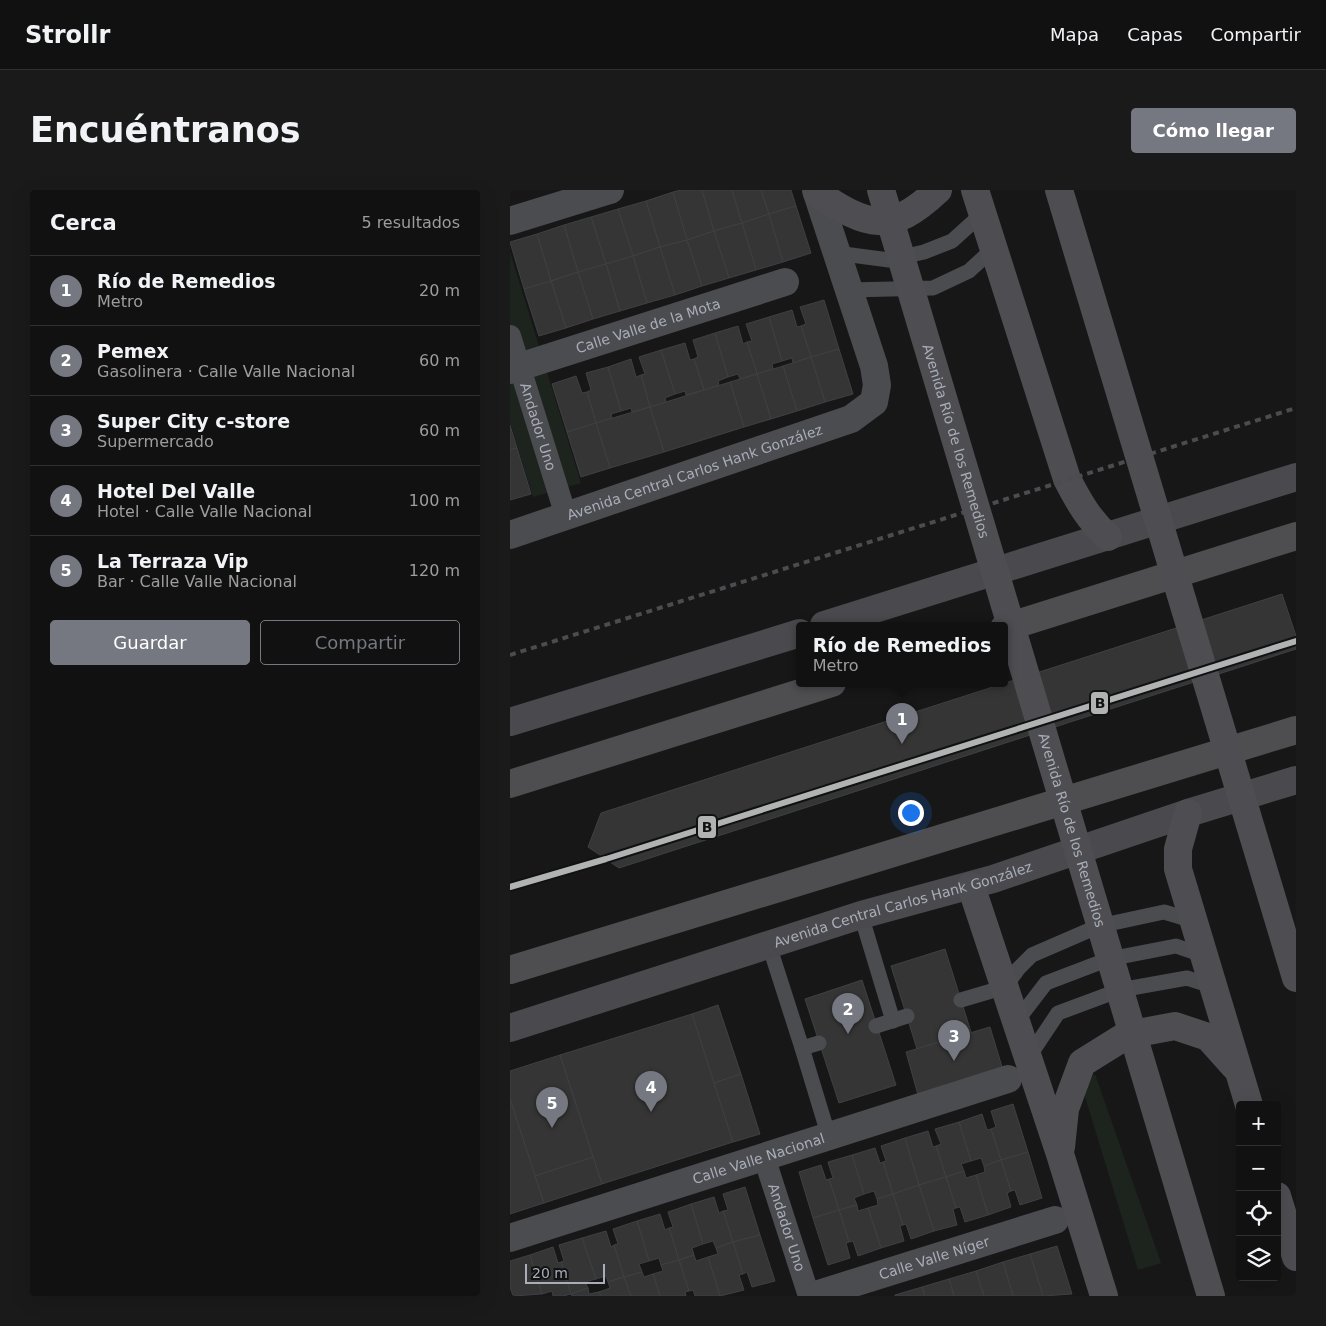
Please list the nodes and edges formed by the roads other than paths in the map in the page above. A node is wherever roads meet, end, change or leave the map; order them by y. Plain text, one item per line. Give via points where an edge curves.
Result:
1 (610, 190) edge
2 (882, 190) edge
3 (938, 190) edge
4 (1059, 190) edge
5 (816, 192) edge
6 (979, 202) edge
7 (510, 221) edge
8 (994, 248) junction
9 (836, 253) junction
10 (785, 282) dead end
11 (849, 290) junction
12 (510, 336) edge
13 (515, 368) edge
14 (1296, 478) edge
15 (566, 516) junction
16 (510, 535) edge
17 (1296, 536) edge
18 (1108, 537) junction
19 (834, 622) edge
20 (1008, 627) edge
21 (796, 634) edge
22 (819, 687) edge
23 (510, 722) edge
24 (1294, 730) edge
25 (1296, 780) edge
26 (510, 784) edge
27 (1188, 813) junction
28 (971, 886) junction
29 (861, 915) junction
30 (1194, 921) junction
31 (769, 945) junction
32 (1205, 956) junction
33 (510, 970) edge
34 (1296, 978) edge
35 (1005, 987) junction
36 (1215, 987) junction
37 (961, 1000) dead end
38 (1016, 1022) junction
39 (876, 1026) dead end
40 (510, 1028) edge
41 (819, 1043) dead end
42 (802, 1048) junction
43 (1028, 1058) junction
44 (1239, 1073) junction
45 (1008, 1079) dead end
46 (1248, 1101) edge
47 (830, 1136) junction
48 (1060, 1154) junction
49 (764, 1157) junction
50 (1281, 1209) edge
51 (1055, 1220) dead end
52 (510, 1238) edge
53 (1296, 1257) edge
54 (811, 1296) edge
55 (1104, 1296) edge
56 (1211, 1296) edge

1 - 7 street
2 - 56 highway, Avenida Río de los Remedios, bridge
3 - 5 highway via 923,205 900,219 877,221 847,213
4 - 34 highway, bridge
5 - 9 street
6 - 8 highway
6 - 9 lane via 952,241 924,252 889,260
8 - 11 lane via 969,271 933,288
8 - 18 highway via 1067,479 1093,523
9 - 11 street
10 - 13 street, Calle Valle de la Mota
11 - 15 street, Avenida Central Carlos Hank González via 874,366 877,385 874,402 851,419
12 - 13 street, Andador Uno
13 - 15 street, Andador Uno
14 - 18 main road
15 - 16 street, Avenida Central Carlos Hank González
17 - 20 highway
18 - 19 main road
21 - 23 main road
22 - 26 highway
24 - 33 highway
25 - 27 main road, Avenida Central Carlos Hank González
27 - 28 main road, Avenida Central Carlos Hank González
27 - 30 highway via 1178,850 1178,869
28 - 29 main road, Avenida Central Carlos Hank González
28 - 35 highway
29 - 31 main road, Avenida Central Carlos Hank González
29 - 39 lane via 900,1019
30 - 32 highway
30 - 35 lane via 1164,912 1099,926 1032,955
31 - 40 main road, Avenida Central Carlos Hank González
31 - 42 lane
32 - 36 highway
32 - 38 lane via 1176,946 1109,959 1046,983
35 - 37 lane
35 - 38 highway
36 - 43 lane via 1187,978 1120,990 1058,1013
36 - 44 highway
38 - 43 highway
41 - 42 lane
42 - 47 lane
43 - 48 highway
44 - 46 highway
44 - 48 highway via 1208,1037 1176,1026 1127,1034 1082,1063 1065,1109
45 - 47 street, Calle Valle Nacional
47 - 49 street, Calle Valle Nacional
48 - 55 highway
49 - 52 street, Calle Valle Nacional
49 - 54 street, Andador Uno
50 - 53 highway
51 - 54 street, Calle Valle Níger

